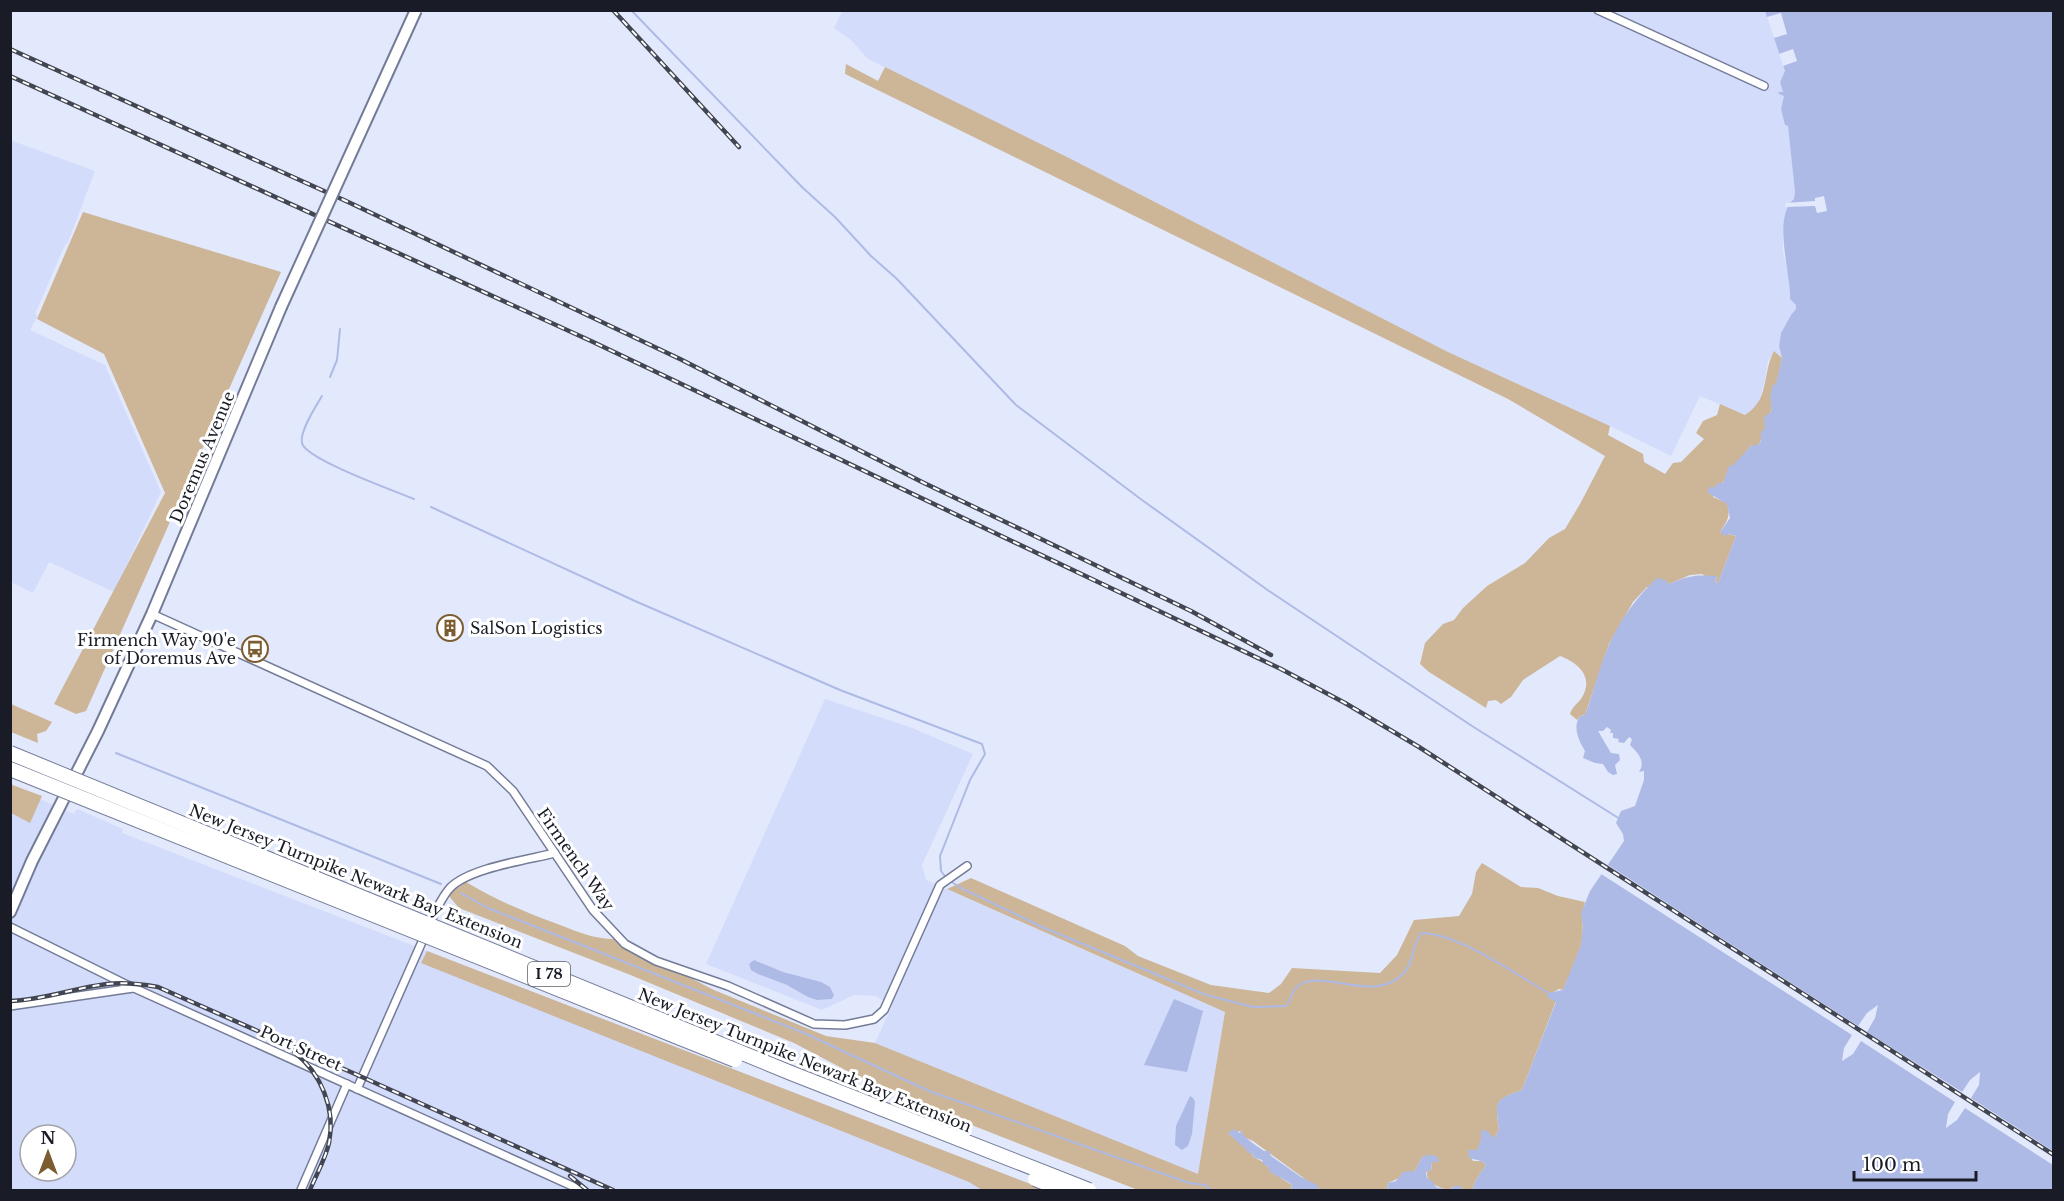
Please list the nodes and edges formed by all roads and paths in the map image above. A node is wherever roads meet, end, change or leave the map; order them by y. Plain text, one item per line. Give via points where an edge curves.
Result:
1 (416, 10) edge
2 (1598, 10) edge
3 (1764, 86) dead end
4 (152, 614) junction
5 (10, 753) edge
6 (10, 770) edge
7 (555, 853) junction
8 (967, 866) dead end
9 (10, 912) edge
10 (10, 927) edge
11 (135, 988) junction
12 (10, 1006) edge
13 (347, 1084) junction
14 (357, 1089) junction
15 (301, 1191) edge
16 (581, 1191) edge
17 (1063, 1191) edge
18 (1089, 1191) edge

1 - 4 main road, Doremus Avenue, bridge via 281,307
2 - 3 street
4 - 7 street, Firmench Way via 487,766 513,791
4 - 9 main road, Doremus Avenue
5 - 18 highway, New Jersey Turnpike Newark Bay Extension / I 78, bridge
6 - 17 highway, New Jersey Turnpike Newark Bay Extension / I 78, bridge
7 - 8 street, Firmench Way via 593,910 625,944 656,961 728,986 814,1024 845,1025 874,1019 884,1010 940,885
7 - 14 street via 471,874 451,888 435,910
10 - 11 street, Port Street
11 - 12 street
11 - 13 street, Port Street
13 - 14 street, Port Street
13 - 15 street
14 - 16 street, Port Street

